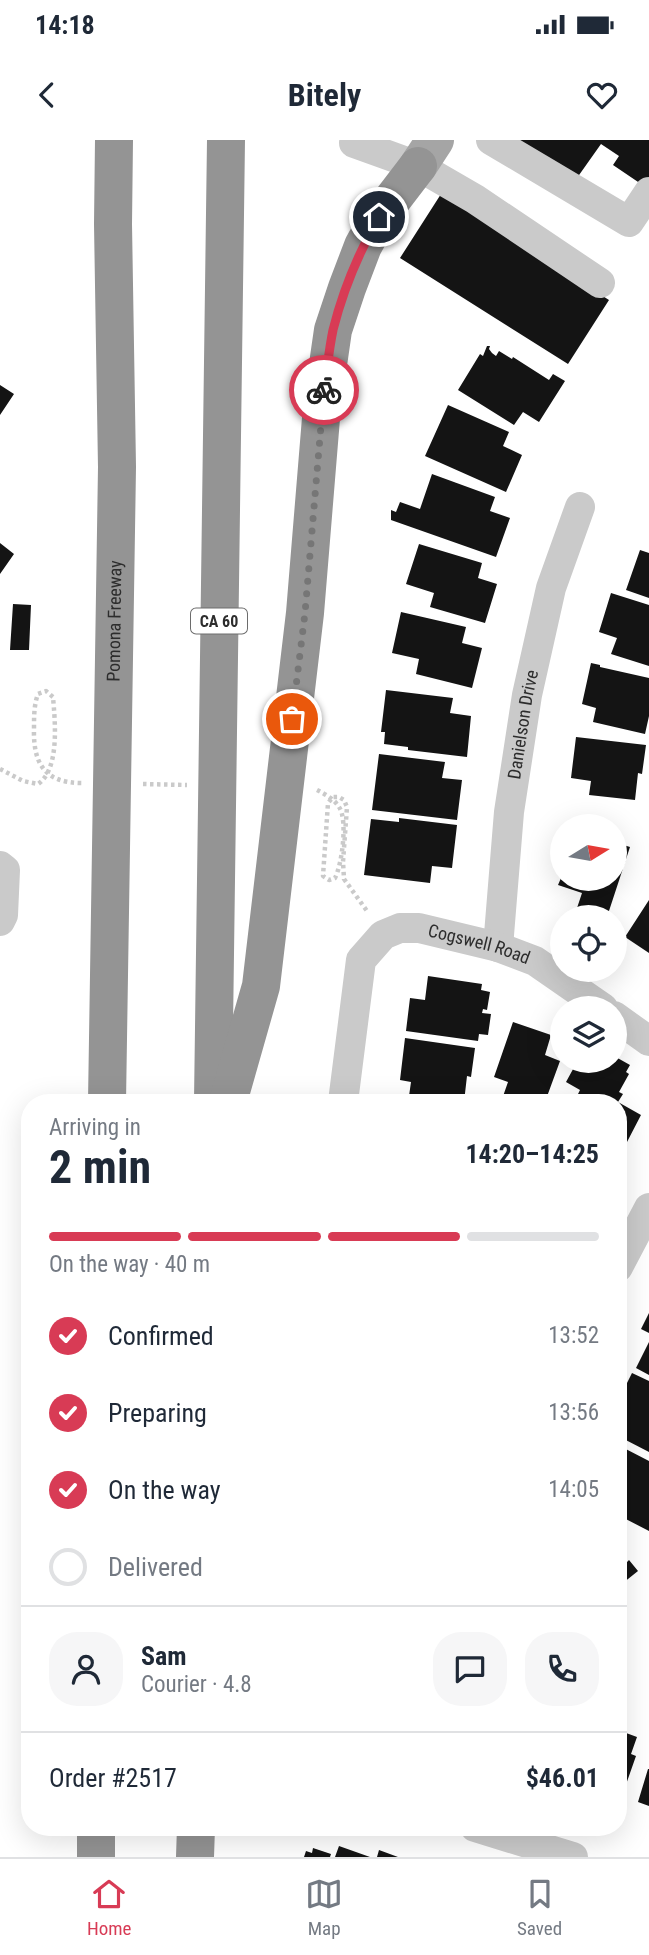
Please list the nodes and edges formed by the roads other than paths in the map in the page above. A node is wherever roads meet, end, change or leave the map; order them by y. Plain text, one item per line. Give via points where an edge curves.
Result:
1 (112, 140) edge
2 (226, 140) edge
3 (357, 140) edge
4 (491, 140) edge
5 (427, 153) edge
6 (649, 192) edge
7 (600, 283) dead end
8 (580, 507) dead end
9 (0, 866) edge
10 (0, 920) edge
11 (498, 947) junction
12 (586, 996) edge
13 (627, 1025) edge
14 (649, 1041) edge
15 (107, 1094) edge
16 (213, 1094) edge
17 (230, 1094) edge
18 (344, 1094) edge
19 (649, 1208) edge
20 (627, 1250) edge
21 (96, 1836) edge
22 (196, 1836) edge
23 (504, 1836) edge
24 (96, 1857) edge
25 (195, 1857) edge
26 (573, 1857) edge

1 - 15 highway, Pomona Freeway via 117,467
2 - 16 highway, CA 60
3 - 5 street via 354,143
4 - 6 street via 629,222
5 - 7 street via 475,199
5 - 17 highway via 363,246 333,330 261,986
8 - 11 street, Danielson Drive via 551,588 527,695 509,812
9 - 10 street via 5,870
11 - 12 street, Cogswell Road via 535,961
11 - 18 street, Cogswell Road via 419,928 400,928 383,935 361,960
13 - 14 street
19 - 20 street
21 - 24 highway
22 - 25 highway
23 - 26 street

